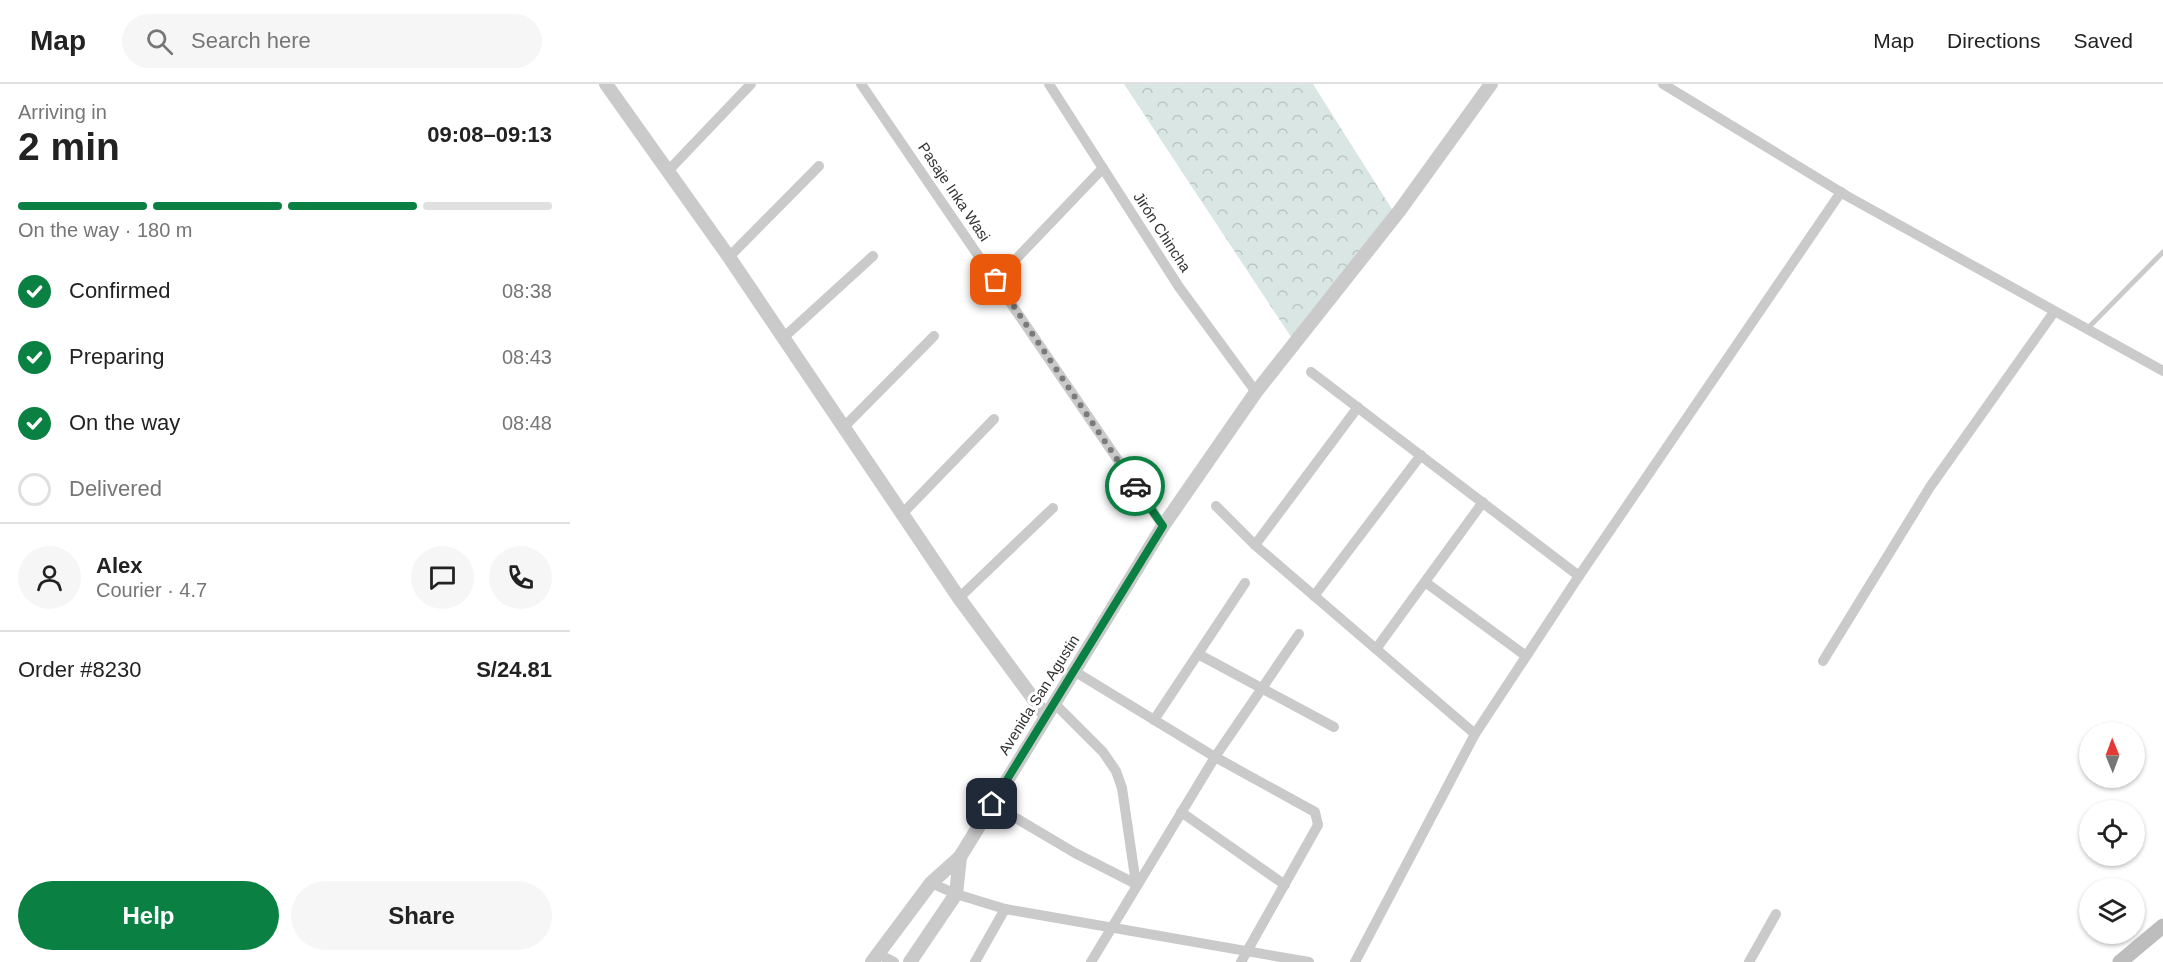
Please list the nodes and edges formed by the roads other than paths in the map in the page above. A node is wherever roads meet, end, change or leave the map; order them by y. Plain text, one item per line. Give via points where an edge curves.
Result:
1 (751, 84) edge
2 (861, 84) edge
3 (1049, 84) edge
4 (1491, 84) edge
5 (1663, 84) edge
6 (608, 85) edge
7 (819, 166) dead end
8 (1103, 168) junction
9 (668, 171) junction
10 (1841, 192) junction
11 (2163, 252) edge
12 (873, 256) dead end
13 (729, 257) junction
14 (996, 280) junction
15 (2054, 312) junction
16 (2086, 330) junction
17 (934, 336) dead end
18 (783, 338) junction
19 (2163, 371) edge
20 (1311, 372) dead end
21 (1256, 392) junction
22 (1358, 407) junction
23 (994, 419) dead end
24 (843, 427) junction
25 (1421, 455) junction
26 (1483, 502) junction
27 (1216, 506) dead end
28 (1053, 508) dead end
29 (902, 514) junction
30 (1163, 526) junction
31 (1255, 545) junction
32 (1579, 576) junction
33 (1425, 582) junction
34 (1245, 583) dead end
35 (1314, 596) junction
36 (959, 598) junction
37 (1299, 634) dead end
38 (1376, 649) junction
39 (1198, 654) junction
40 (1526, 656) junction
41 (1823, 661) dead end
42 (1074, 671) junction
43 (1261, 688) junction
44 (1054, 703) junction
45 (1046, 716) junction
46 (1154, 720) junction
47 (1334, 728) dead end
48 (1475, 734) junction
49 (1215, 757) junction
50 (992, 804) junction
51 (1181, 812) junction
52 (960, 856) junction
53 (931, 883) junction
54 (1136, 884) junction
55 (1285, 885) junction
56 (956, 894) junction
57 (1005, 909) junction
58 (1776, 914) dead end
59 (2163, 926) edge
60 (1111, 927) junction
61 (1247, 952) junction
62 (875, 958) edge
63 (894, 962) edge
64 (910, 962) edge
65 (975, 962) edge
66 (1091, 962) edge
67 (1241, 962) edge
68 (1309, 962) edge
69 (1355, 962) edge
70 (1749, 962) edge
71 (2120, 962) edge

1 - 9 street
2 - 14 street, Pasaje Inka Wasi
3 - 8 street, Jirón Chincha
4 - 21 street, Avenida San Agustin via 1400,210
5 - 10 street
6 - 9 street
7 - 13 street
8 - 14 street
8 - 21 street, Jirón Chincha via 1179,286
9 - 13 street
10 - 15 street
10 - 32 street
11 - 16 lane
12 - 18 street
13 - 18 street
14 - 30 street, Pasaje Inka Wasi
15 - 16 street
15 - 41 street via 1930,487
16 - 19 street
17 - 24 street
18 - 24 street
20 - 22 street
21 - 30 street, Avenida San Agustin
22 - 25 street
22 - 31 street
23 - 29 street
24 - 29 street
25 - 26 street
25 - 35 street
26 - 32 street
26 - 33 street
27 - 31 street
28 - 36 street
29 - 36 street
30 - 42 street, Avenida San Agustin
31 - 35 street
32 - 40 street
33 - 38 street
33 - 40 street
34 - 39 street
35 - 38 street
36 - 45 street
37 - 43 street
38 - 48 street
39 - 43 street
39 - 46 street
40 - 48 street
42 - 44 street, Avenida San Agustin
42 - 46 street
43 - 47 street
43 - 49 street
44 - 45 street, Avenida San Agustin
44 - 54 street via 1103,752 1116,771
45 - 50 street, Avenida San Agustin
46 - 49 street
48 - 69 street
49 - 51 street
49 - 55 street via 1315,812 1318,825
50 - 52 street, Avenida San Agustin
50 - 54 street
51 - 54 street
51 - 55 street
52 - 53 street, Avenida San Agustin
52 - 56 street
53 - 56 street
53 - 62 street, Avenida San Agustin
54 - 60 street
55 - 61 street
56 - 57 street
56 - 64 street
57 - 60 street
57 - 65 street
58 - 70 street
59 - 71 main road
60 - 61 street
60 - 66 street
61 - 67 street
61 - 68 street
62 - 63 street

